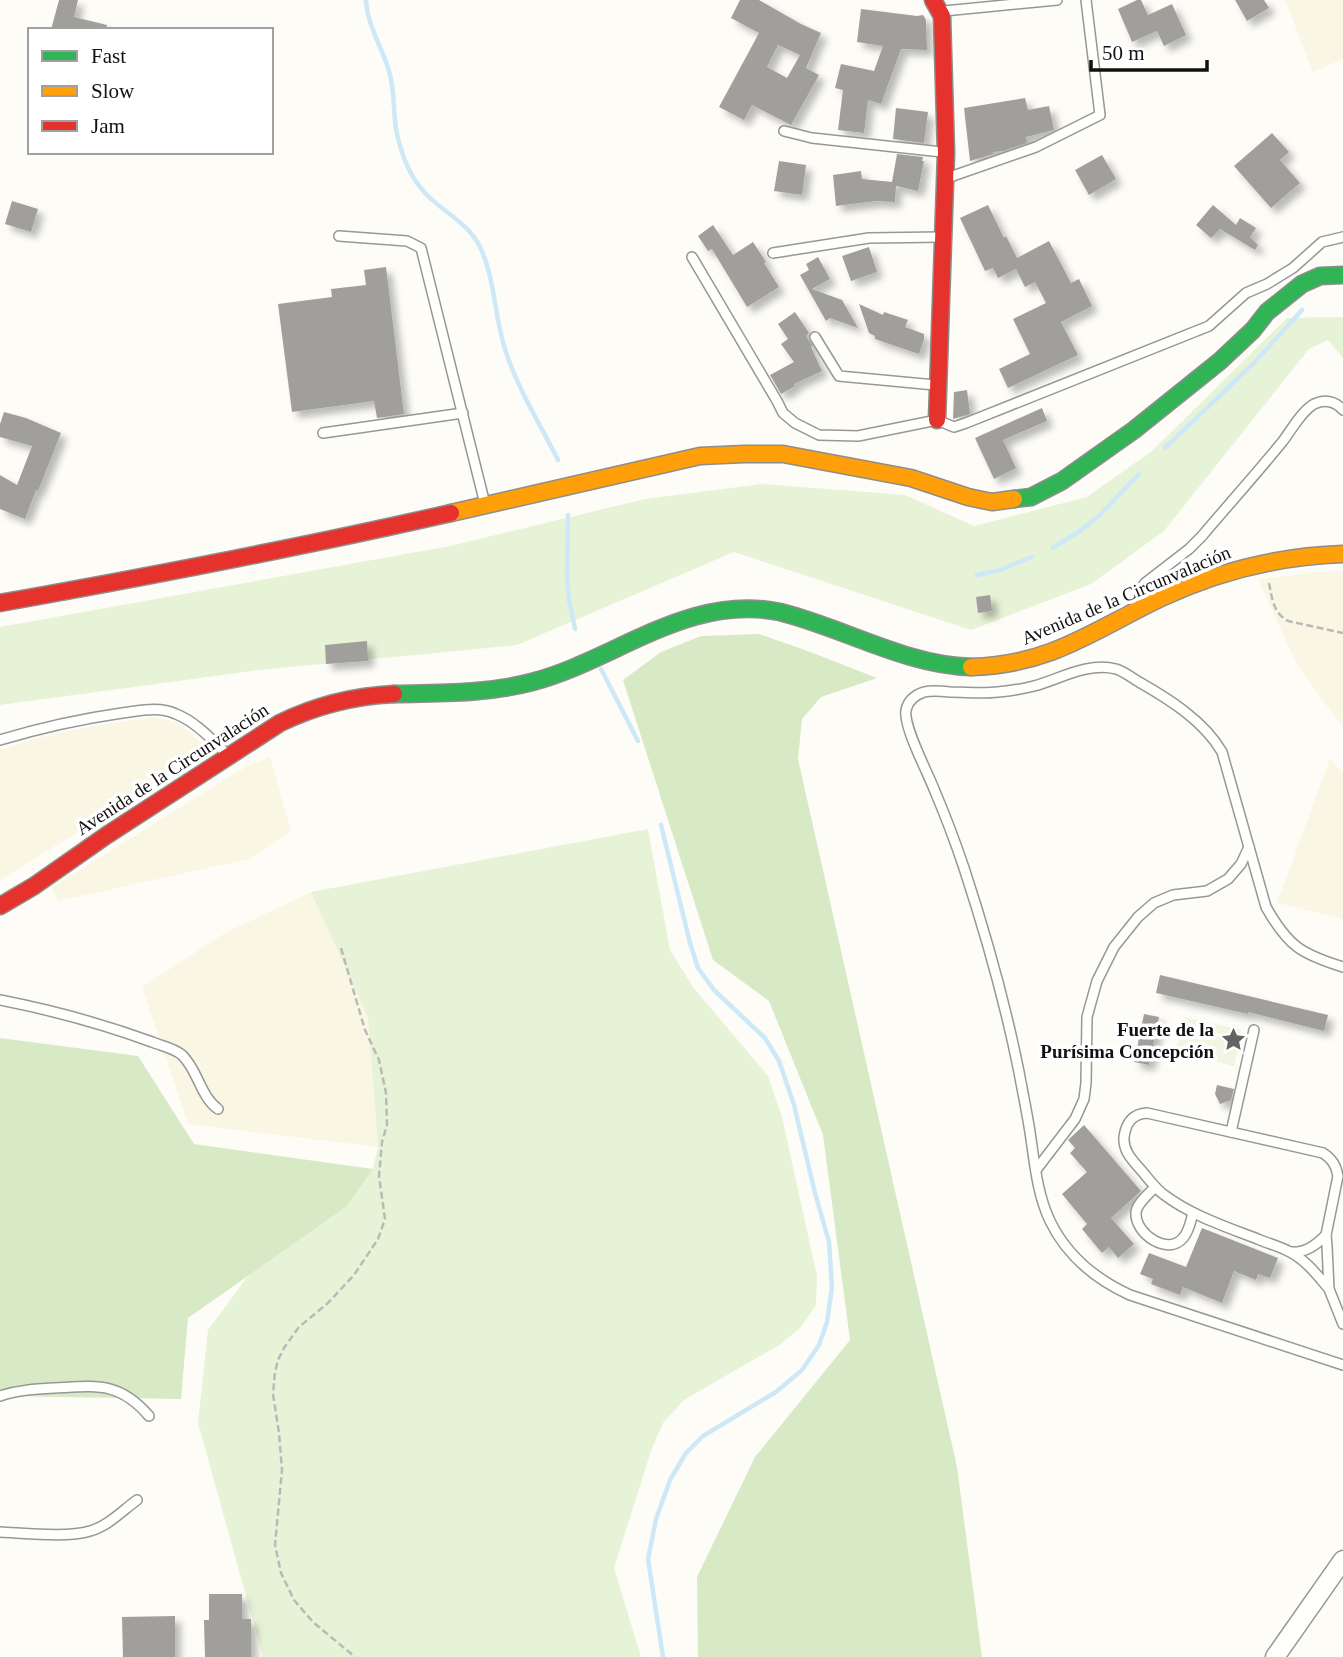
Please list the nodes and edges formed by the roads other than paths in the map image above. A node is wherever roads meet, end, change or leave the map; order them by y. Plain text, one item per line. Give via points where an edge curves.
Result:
1 (1057, 0) edge
2 (1086, 0) edge
3 (936, 6) edge
4 (784, 131) dead end
5 (946, 153) junction
6 (945, 179) junction
7 (339, 236) dead end
8 (943, 237) junction
9 (1343, 237) edge
10 (773, 253) dead end
11 (692, 257) dead end
12 (1343, 275) edge
13 (815, 337) dead end
14 (938, 385) junction
15 (1343, 410) edge
16 (463, 413) junction
17 (937, 420) junction
18 (323, 433) dead end
19 (486, 505) junction
20 (1343, 554) edge
21 (0, 603) edge
22 (1141, 608) junction
23 (0, 740) edge
24 (228, 755) junction
25 (1249, 847) junction
26 (0, 906) edge
27 (1343, 967) edge
28 (0, 1000) edge
29 (1254, 1030) dead end
30 (218, 1109) dead end
31 (1231, 1132) junction
32 (1036, 1170) junction
33 (1155, 1187) junction
34 (1193, 1213) junction
35 (1326, 1235) junction
36 (1290, 1252) junction
37 (1329, 1289) junction
38 (1343, 1324) edge
39 (1343, 1365) edge
40 (0, 1395) edge
41 (149, 1416) dead end
42 (137, 1500) dead end
43 (0, 1532) edge
44 (1343, 1560) edge
45 (1275, 1657) edge

1 - 3 lane
2 - 6 lane via 1100,114 1036,147
3 - 5 street via 942,16
4 - 5 lane
5 - 6 street
6 - 8 street
7 - 16 lane via 407,241 422,248
8 - 10 lane via 869,239
8 - 14 street
9 - 17 lane via 1322,242 1293,268 1246,293 1209,326 966,423 954,426
11 - 17 lane via 783,413 795,423 819,435 858,436
12 - 19 street via 1320,276 1302,284 1267,312 1220,361 1134,430 1031,497 992,502 887,473 783,454 744,454 700,456
13 - 14 lane via 839,376
14 - 17 street
15 - 22 lane via 1331,401 1322,401 1304,413 1202,536 1145,583 1139,591
16 - 18 lane
16 - 19 lane
19 - 21 street
20 - 22 street, Avenida de la Circunvalación via 1264,562 1217,575
22 - 24 street, Avenida de la Circunvalación via 1053,653 1017,663 969,667 906,654 762,609 719,611 671,625 591,662 533,682 465,693 336,701 294,716
23 - 24 lane via 88,718 159,710 194,724
24 - 26 street, Avenida de la Circunvalación
25 - 27 lane via 1276,926 1302,952
25 - 32 lane via 1228,879 1207,891 1173,895 1154,903 1114,947 1097,981 1087,1017 1084,1099
25 - 32 lane via 1216,741 1161,695 1117,669 1082,670 1015,690 923,692 912,699 906,717 909,729 959,855 999,984
28 - 30 lane via 127,1032 177,1051
29 - 31 lane
31 - 33 lane via 1147,1113 1131,1118 1126,1125 1126,1152
31 - 35 lane via 1332,1159 1338,1176
32 - 39 lane via 1042,1202 1058,1236 1082,1265 1105,1282 1130,1295
33 - 34 lane
33 - 34 lane via 1136,1211 1146,1236 1163,1244 1177,1243 1185,1236
34 - 36 lane
35 - 36 lane via 1311,1248
35 - 37 lane
36 - 37 lane
37 - 38 lane
40 - 41 lane via 99,1386 125,1395
42 - 43 lane via 91,1531
44 - 45 street

